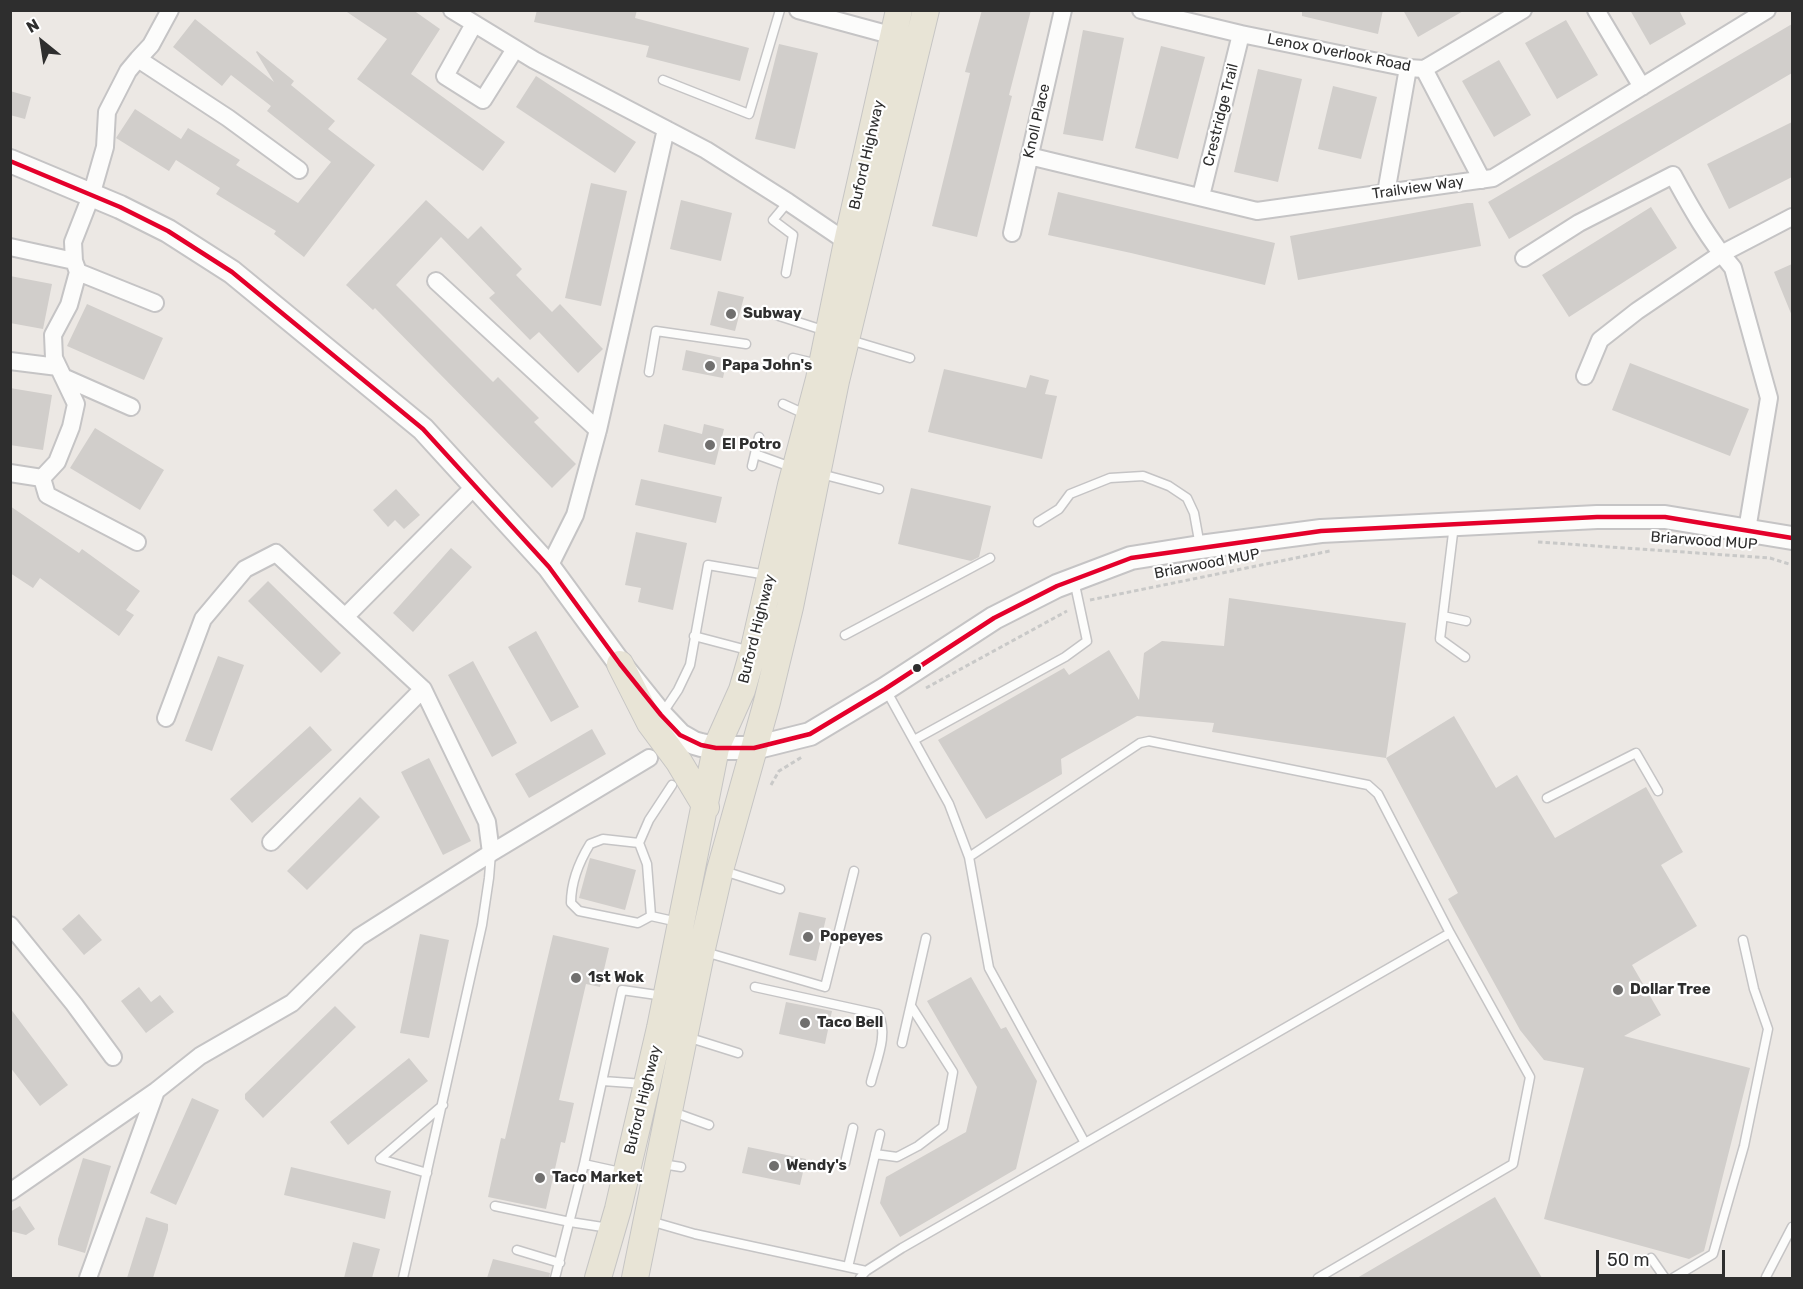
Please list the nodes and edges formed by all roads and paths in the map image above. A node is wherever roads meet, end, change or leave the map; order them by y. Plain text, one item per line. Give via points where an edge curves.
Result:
1 (170, 10) edge
2 (452, 10) edge
3 (780, 10) edge
4 (798, 10) edge
5 (899, 10) edge
6 (926, 10) edge
7 (1063, 10) edge
8 (1141, 10) edge
9 (1523, 10) edge
10 (1596, 10) edge
11 (1767, 10) edge
12 (839, 16) edge
13 (474, 24) junction
14 (1240, 34) junction
15 (894, 36) junction
16 (515, 49) junction
17 (138, 59) junction
18 (1416, 68) junction
19 (663, 80) dead end
20 (1642, 87) junction
21 (666, 129) junction
22 (1029, 156) junction
23 (10, 161) edge
24 (299, 170) dead end
25 (1482, 180) junction
26 (1386, 193) junction
27 (92, 196) junction
28 (1201, 196) junction
29 (788, 202) junction
30 (1792, 217) edge
31 (1012, 233) dead end
32 (847, 242) junction
33 (10, 247) edge
34 (1721, 254) junction
35 (1524, 258) dead end
36 (76, 267) junction
37 (786, 273) dead end
38 (436, 281) dead end
39 (155, 303) dead end
40 (776, 315) dead end
41 (838, 335) junction
42 (746, 344) dead end
43 (793, 358) dead end
44 (910, 358) dead end
45 (10, 361) edge
46 (821, 365) junction
47 (61, 372) junction
48 (649, 372) dead end
49 (1585, 376) dead end
50 (783, 404) dead end
51 (131, 407) dead end
52 (809, 416) junction
53 (598, 430) junction
54 (759, 438) dead end
55 (755, 454) junction
56 (752, 466) dead end
57 (806, 471) junction
58 (10, 473) edge
59 (42, 478) junction
60 (475, 486) junction
61 (879, 489) dead end
62 (1038, 522) dead end
63 (1454, 524) junction
64 (1747, 530) junction
65 (1792, 538) edge
66 (137, 542) dead end
67 (1529, 542) dead end
68 (1200, 547) junction
69 (1331, 551) dead end
70 (990, 558) dead end
71 (1792, 565) edge
72 (549, 567) junction
73 (770, 576) junction
74 (1074, 579) junction
75 (1093, 599) dead end
76 (1071, 609) dead end
77 (1443, 616) junction
78 (345, 617) junction
79 (1466, 621) dead end
80 (845, 635) dead end
81 (694, 636) junction
82 (753, 652) junction
83 (1465, 657) dead end
84 (620, 664) junction
85 (423, 689) junction
86 (885, 689) junction
87 (922, 690) dead end
88 (661, 715) junction
89 (166, 718) dead end
90 (914, 740) junction
91 (716, 748) junction
92 (754, 748) junction
93 (648, 758) dead end
94 (672, 784) dead end
95 (1658, 791) dead end
96 (1546, 798) dead end
97 (705, 807) junction
98 (271, 842) dead end
99 (639, 843) junction
100 (490, 853) junction
101 (969, 857) junction
102 (720, 870) junction
103 (854, 871) dead end
104 (780, 889) dead end
105 (651, 916) junction
106 (681, 923) junction
107 (10, 925) edge
108 (1450, 933) junction
109 (926, 938) dead end
110 (1743, 940) dead end
111 (701, 951) junction
112 (755, 987) dead end
113 (667, 997) junction
114 (911, 1006) junction
115 (684, 1036) junction
116 (902, 1043) dead end
117 (738, 1053) dead end
118 (113, 1057) dead end
119 (603, 1081) junction
120 (871, 1082) dead end
121 (646, 1084) junction
122 (156, 1091) junction
123 (443, 1105) junction
124 (669, 1110) junction
125 (709, 1125) dead end
126 (853, 1128) dead end
127 (880, 1134) dead end
128 (1085, 1143) junction
129 (875, 1154) junction
130 (845, 1163) dead end
131 (584, 1164) junction
132 (427, 1173) junction
133 (625, 1173) junction
134 (10, 1192) edge
135 (495, 1206) dead end
136 (647, 1220) junction
137 (570, 1222) junction
138 (1792, 1227) edge
139 (613, 1228) junction
140 (517, 1250) dead end
141 (1651, 1258) dead end
142 (560, 1263) junction
143 (848, 1267) junction
144 (866, 1271) junction
145 (88, 1278) edge
146 (403, 1278) edge
147 (555, 1278) edge
148 (598, 1278) edge
149 (635, 1278) edge
150 (860, 1278) edge
151 (1318, 1278) edge
152 (1665, 1278) edge
153 (1673, 1278) edge
154 (1767, 1278) edge

1 - 17 street via 151,45
2 - 13 street
3 - 19 lane via 749,114
4 - 12 street
5 - 15 main road, Buford Highway
6 - 41 main road, Buford Highway
7 - 22 street, Knoll Place
8 - 14 street, Lenox Overlook Road
9 - 18 street, Lenox Overlook Road
10 - 20 street
11 - 20 street, Trailview Way
12 - 15 street
13 - 16 street
13 - 16 street via 445,76 483,100
14 - 18 street, Lenox Overlook Road
14 - 28 street, Crestridge Trail
15 - 32 main road, Buford Highway
16 - 21 street
17 - 24 street
17 - 27 street via 107,112 105,147
18 - 25 street
18 - 26 street
20 - 25 street, Trailview Way via 1493,178
21 - 29 street
21 - 53 street
22 - 28 street, Trailview Way
22 - 31 street, Knoll Place
23 - 27 street
25 - 26 street, Trailview Way
26 - 28 street, Trailview Way via 1257,211
27 - 36 street via 73,242
27 - 60 street via 168,231 232,272 423,429
29 - 32 street
29 - 37 lane via 773,220 794,235
30 - 34 street
32 - 41 main road, Buford Highway
33 - 36 street
34 - 35 street via 1673,176 1579,223
34 - 49 street via 1600,340
34 - 64 street via 1733,268 1769,398
36 - 39 street
36 - 47 street via 69,305 52,335 54,358
38 - 53 street
40 - 41 lane
41 - 44 lane
41 - 46 main road, Buford Highway
41 - 57 main road, Buford Highway
42 - 48 lane via 656,330
43 - 46 lane
45 - 47 street
46 - 52 main road, Buford Highway
47 - 51 street
47 - 59 street via 76,404 57,462
50 - 52 lane
52 - 57 main road, Buford Highway
53 - 72 street via 576,515
54 - 55 lane
55 - 56 lane
55 - 57 lane
57 - 61 lane
57 - 73 main road, Buford Highway
57 - 92 main road, Buford Highway via 787,617
58 - 59 street
59 - 66 street via 47,495
60 - 72 street
60 - 78 street
62 - 68 lane via 1059,509 1070,494 1110,478 1143,476 1187,498
63 - 64 street via 1665,517
63 - 68 street via 1321,531
63 - 77 lane
64 - 65 street
67 - 71 path, Briarwood MUP via 1770,558
68 - 74 street via 1131,558
69 - 75 path, Briarwood MUP
70 - 80 lane
72 - 84 street
73 - 81 lane via 708,565
73 - 82 main road, Buford Highway
74 - 86 street via 994,618
74 - 90 lane via 1087,641
76 - 87 path
77 - 79 lane
77 - 83 lane via 1440,639
78 - 85 street
78 - 89 street via 276,553 245,569 203,619
81 - 82 lane
81 - 88 lane via 690,665
82 - 91 main road, Buford Highway via 742,690
84 - 88 street
84 - 97 main road via 650,723
85 - 98 street
85 - 100 street via 487,822
86 - 90 lane
86 - 92 street via 810,734
88 - 91 street via 680,735
90 - 101 lane via 949,804
91 - 92 street
91 - 97 main road, Buford Highway
92 - 102 main road, Buford Highway
93 - 100 street
94 - 99 lane
95 - 96 lane via 1636,753
97 - 106 main road, Buford Highway
99 - 105 lane via 647,864
99 - 105 lane via 603,839 590,843 578,864 572,903 579,911 638,923
100 - 122 street via 358,937 292,1003 200,1056
100 - 123 lane via 482,926
101 - 108 lane via 1140,743 1149,741 1368,785 1378,794
101 - 128 lane via 989,968
102 - 104 lane
102 - 111 main road, Buford Highway
103 - 111 lane via 825,987
105 - 106 lane
106 - 113 main road, Buford Highway
107 - 118 street
108 - 128 lane
108 - 151 lane via 1530,1077 1513,1164
109 - 114 lane
110 - 153 lane via 1768,1029 1744,1146 1713,1254
111 - 115 main road, Buford Highway
112 - 120 lane via 878,1014 883,1024 882,1041
113 - 119 lane via 622,990
113 - 121 main road, Buford Highway
114 - 116 lane
114 - 129 lane via 953,1072 943,1127 897,1157
115 - 117 lane
115 - 124 main road, Buford Highway
119 - 121 lane
119 - 131 lane
121 - 133 main road, Buford Highway
122 - 134 street
122 - 145 street
123 - 132 lane
123 - 132 lane via 380,1159
124 - 125 lane
124 - 136 main road, Buford Highway via 669,1165
126 - 130 lane
127 - 129 lane
128 - 144 lane
129 - 143 lane
131 - 133 lane
131 - 137 lane
132 - 146 lane
133 - 139 main road, Buford Highway
135 - 137 lane
136 - 143 lane
136 - 149 main road, Buford Highway
137 - 139 lane
137 - 142 lane
138 - 154 lane
139 - 148 main road, Buford Highway
140 - 142 lane
141 - 152 lane
142 - 147 lane
143 - 144 lane
144 - 150 lane

